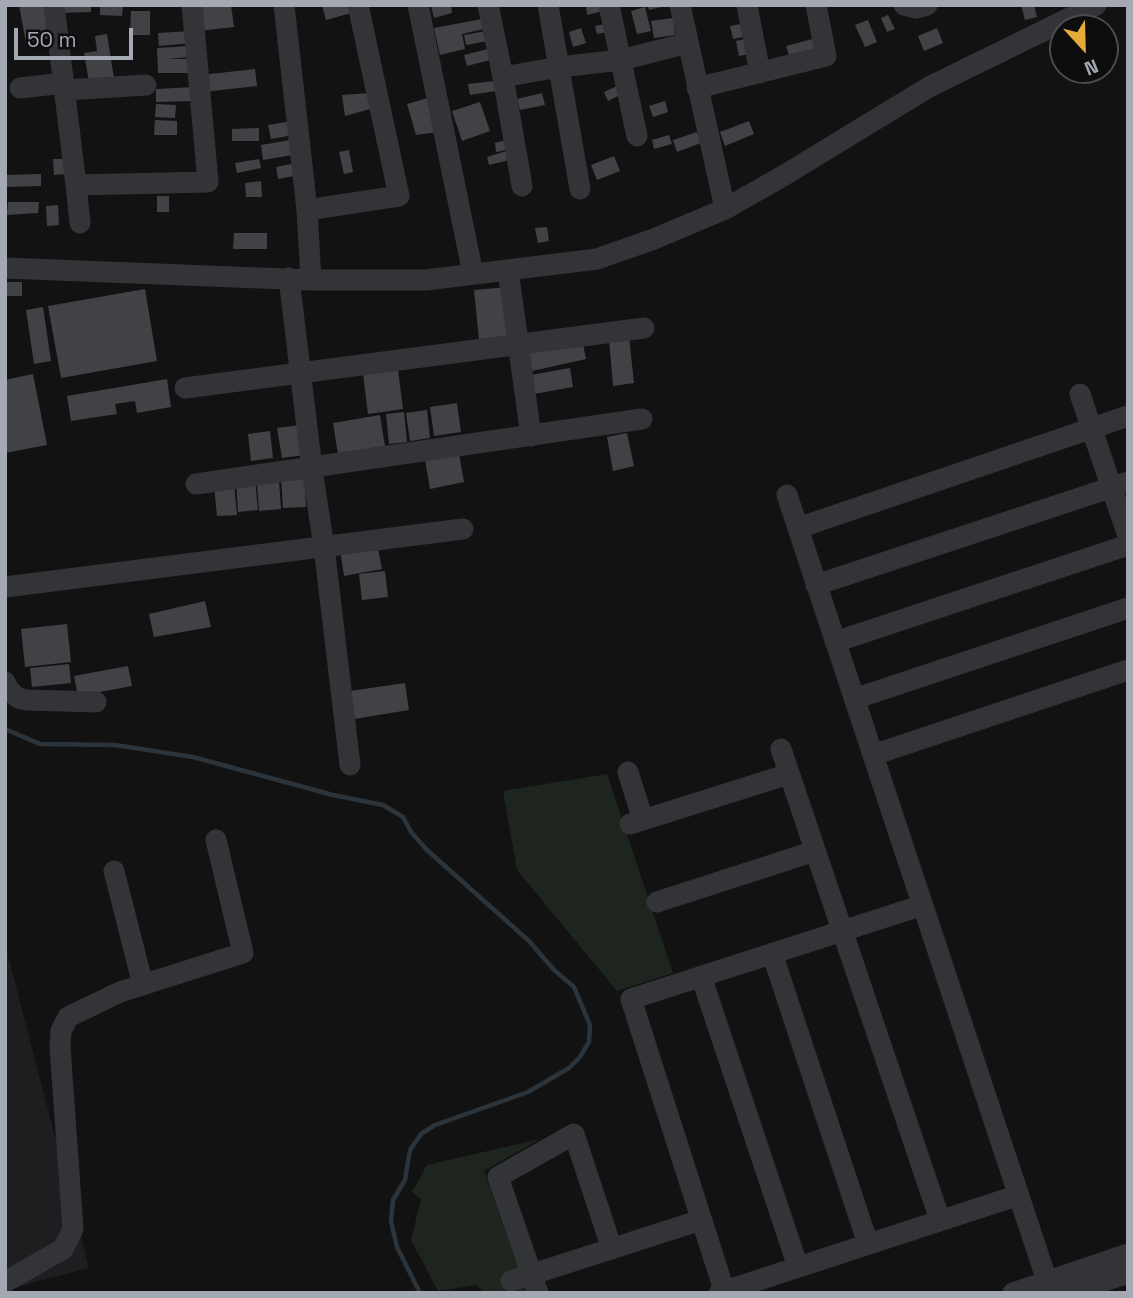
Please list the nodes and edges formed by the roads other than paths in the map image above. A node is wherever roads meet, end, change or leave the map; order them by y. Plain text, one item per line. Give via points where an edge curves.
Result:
1 (54, 5) edge
2 (192, 5) edge
3 (284, 5) edge
4 (358, 5) edge
5 (418, 5) edge
6 (488, 5) edge
7 (548, 5) edge
8 (609, 5) edge
9 (680, 5) edge
10 (747, 5) edge
11 (816, 5) edge
12 (904, 5) edge
13 (927, 5) edge
14 (1096, 5) edge
15 (688, 43) junction
16 (621, 60) junction
17 (559, 67) junction
18 (760, 73) junction
19 (503, 77) junction
20 (146, 85) dead end
21 (64, 87) junction
22 (20, 88) dead end
23 (697, 88) junction
24 (637, 135) dead end
25 (76, 185) junction
26 (523, 187) dead end
27 (580, 189) dead end
28 (725, 209) junction
29 (307, 210) junction
30 (80, 223) dead end
31 (5, 267) edge
32 (508, 270) junction
33 (473, 274) junction
34 (289, 278) junction
35 (311, 281) junction
36 (645, 328) dead end
37 (518, 345) junction
38 (301, 374) junction
39 (186, 388) dead end
40 (1080, 394) dead end
41 (1128, 416) edge
42 (642, 419) dead end
43 (1092, 429) junction
44 (531, 436) junction
45 (312, 469) junction
46 (196, 484) dead end
47 (1120, 484) edge
48 (787, 495) dead end
49 (798, 528) junction
50 (463, 529) dead end
51 (1128, 536) edge
52 (1128, 545) edge
53 (324, 547) junction
54 (816, 585) junction
55 (5, 587) edge
56 (1128, 608) edge
57 (835, 642) junction
58 (1128, 670) edge
59 (5, 682) edge
60 (854, 699) junction
61 (96, 702) dead end
62 (781, 749) dead end
63 (873, 755) junction
64 (350, 765) dead end
65 (628, 772) dead end
66 (789, 774) junction
67 (216, 840) dead end
68 (815, 850) junction
69 (114, 871) dead end
70 (657, 902) dead end
71 (923, 905) junction
72 (843, 931) junction
73 (772, 953) junction
74 (701, 976) junction
75 (143, 985) junction
76 (1019, 1195) junction
77 (701, 1220) junction
78 (940, 1220) junction
79 (868, 1244) junction
80 (612, 1249) junction
81 (1128, 1254) edge
82 (798, 1267) junction
83 (1128, 1273) edge
84 (511, 1281) dead end
85 (5, 1282) edge
86 (535, 1284) edge
87 (1049, 1287) edge
88 (723, 1292) edge
89 (1013, 1293) edge
90 (1068, 1293) edge

1 - 21 street
2 - 25 street via 208,182
3 - 29 street
4 - 29 street via 400,196
5 - 33 street
6 - 19 street
7 - 17 street
8 - 16 street
9 - 15 street
10 - 18 street
11 - 18 street via 826,56
12 - 13 street
14 - 28 street via 929,87
15 - 16 street
15 - 23 street
16 - 17 street
16 - 24 street
17 - 19 street
17 - 27 street
18 - 23 street
19 - 26 street
20 - 21 street
21 - 22 street
21 - 25 street
23 - 28 street
25 - 30 street
28 - 32 street via 597,259
29 - 35 street
31 - 34 street
32 - 33 street
32 - 37 street
33 - 35 street via 426,280
34 - 35 street
34 - 38 street
36 - 37 street
37 - 38 street
37 - 44 street
38 - 39 street
38 - 45 street
40 - 43 street
41 - 43 street
42 - 44 street
43 - 47 street
43 - 49 street
44 - 45 street
45 - 46 street
45 - 53 street
47 - 51 street
47 - 54 street
48 - 49 street
49 - 54 street
50 - 53 street
52 - 57 street
53 - 55 street
53 - 64 street
54 - 57 street
56 - 60 street
57 - 60 street
58 - 63 street
59 - 61 street via 18,698 27,700
60 - 63 street
62 - 66 street
63 - 71 street
65 - 66 street via 637,822
66 - 68 street
67 - 75 street via 243,953
68 - 70 street
68 - 72 street
69 - 75 street
71 - 72 street
71 - 76 street
72 - 73 street
72 - 78 street
73 - 74 street
73 - 79 street
74 - 77 street via 631,999
74 - 82 street
75 - 85 street via 82,1008 68,1017 61,1031 73,1229 63,1249
76 - 78 street
76 - 87 street
77 - 80 street
77 - 88 street
78 - 79 street
79 - 82 street
80 - 86 street
80 - 86 street via 574,1134 498,1177
81 - 87 street
82 - 88 street
83 - 90 street
84 - 86 street
87 - 89 street

